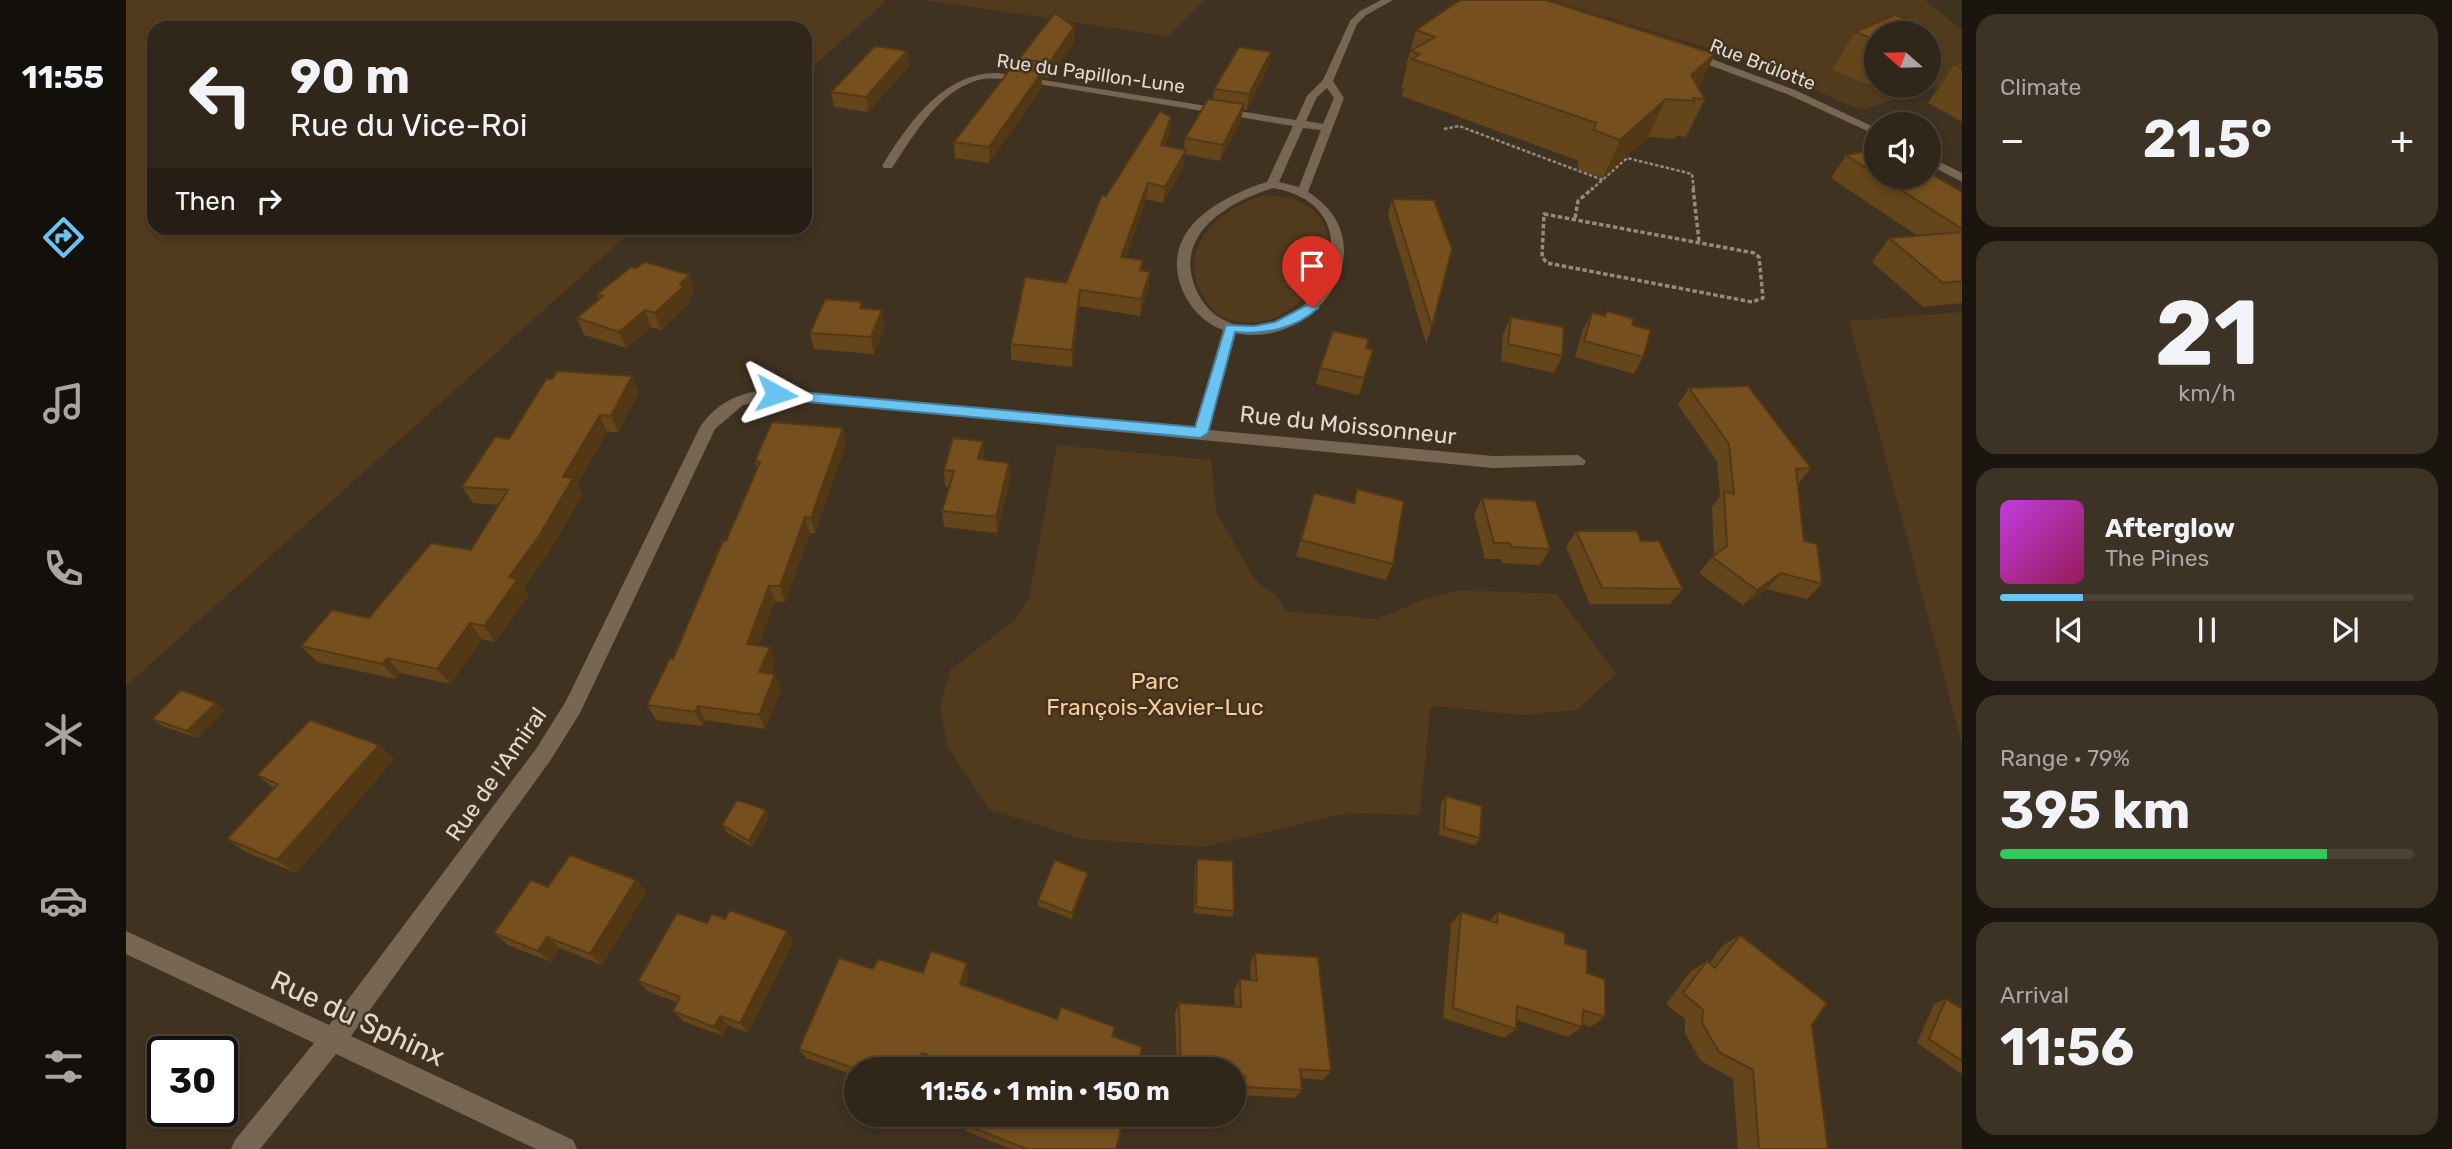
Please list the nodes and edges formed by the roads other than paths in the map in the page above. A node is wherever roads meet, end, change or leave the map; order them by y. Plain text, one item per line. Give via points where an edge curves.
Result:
1 (1388, 0) edge
2 (1680, 51) edge
3 (1328, 81) junction
4 (1299, 124) junction
5 (1864, 126) edge
6 (1326, 128) junction
7 (888, 166) dead end
8 (1956, 169) edge
9 (1962, 178) edge
10 (1272, 184) junction
11 (1303, 191) junction
12 (1230, 328) junction
13 (738, 399) joint
14 (1200, 433) junction
15 (1577, 461) dead end
16 (126, 942) edge
17 (334, 1038) junction
18 (244, 1149) edge
19 (564, 1149) edge

1 - 3 street via 1357,18
2 - 5 street, Rue Brûlotte via 1791,92
3 - 4 street via 1312,96
3 - 6 street via 1339,98
4 - 6 street, Rue du Papillon-Lune
4 - 7 street, Rue du Papillon-Lune via 1014,77 983,76 957,85 908,135
4 - 10 street
6 - 11 street
8 - 9 street
10 - 11 street
10 - 12 street via 1233,198 1211,212 1186,246 1183,281 1210,320
11 - 12 street via 1321,205 1338,243 1336,268 1326,288 1312,308 1279,326
12 - 14 street
13 - 14 street, Rue du Moissonneur via 776,394
13 - 17 street, Rue de l'Amiral via 708,427 573,707 543,755
14 - 15 street, Rue du Moissonneur via 1493,462
16 - 17 street, Rue du Sphinx
17 - 18 street, Rue de l'Amiral
17 - 19 street, Rue du Sphinx

